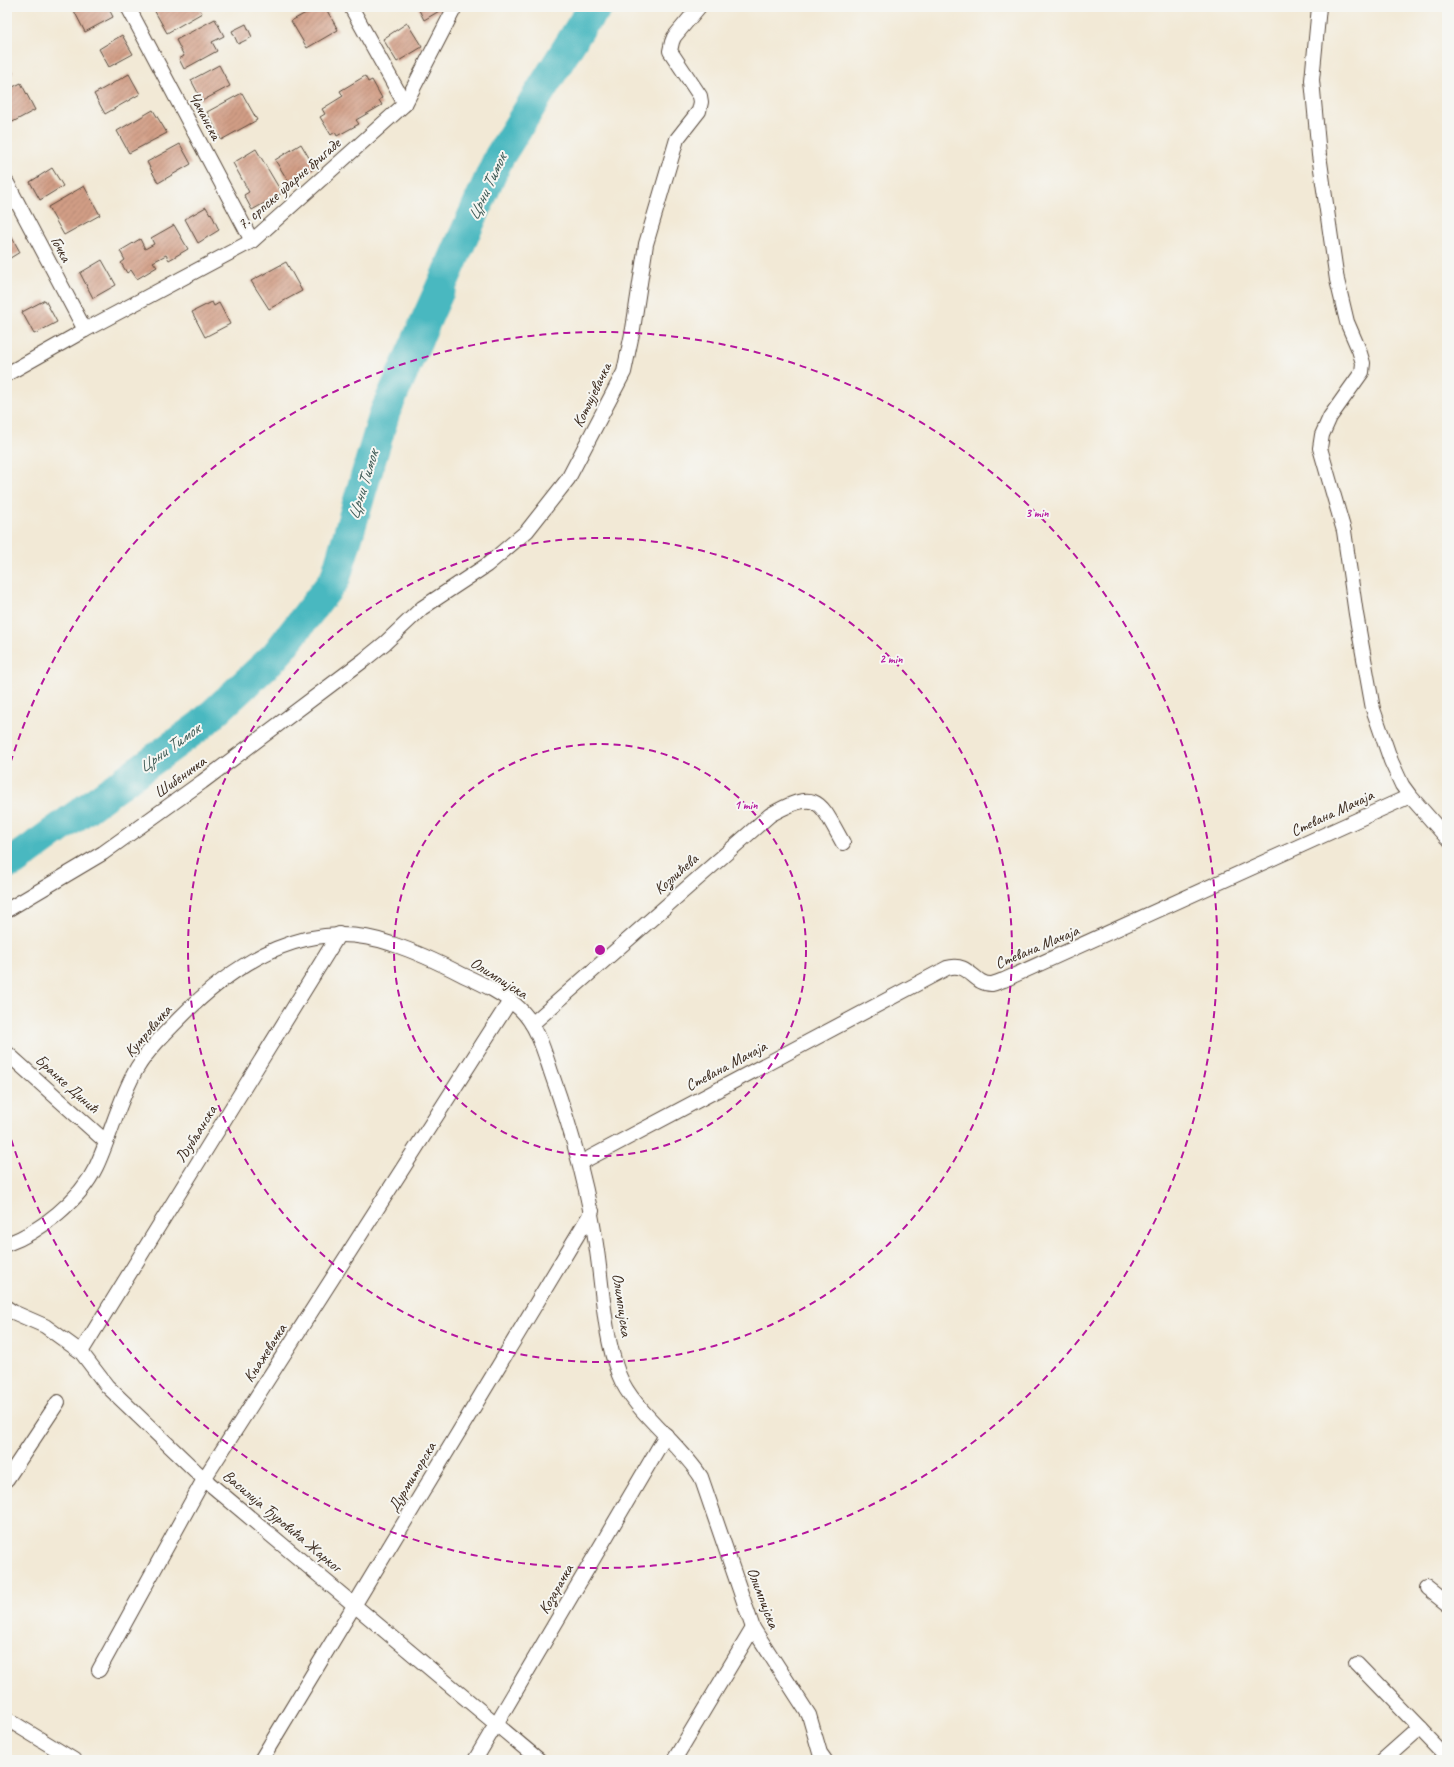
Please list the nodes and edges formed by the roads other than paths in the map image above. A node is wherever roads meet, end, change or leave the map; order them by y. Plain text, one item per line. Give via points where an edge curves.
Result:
1 (128, 7) edge
2 (351, 7) edge
3 (455, 7) edge
4 (699, 7) edge
5 (1319, 7) edge
6 (404, 104) junction
7 (7, 183) edge
8 (252, 241) junction
9 (85, 330) junction
10 (7, 374) edge
11 (364, 660) joint
12 (1410, 796) junction
13 (1447, 838) edge
14 (843, 843) dead end
15 (7, 910) edge
16 (339, 934) junction
17 (510, 1001) junction
18 (532, 1024) junction
19 (7, 1053) edge
20 (105, 1141) junction
21 (580, 1163) junction
22 (592, 1211) junction
23 (7, 1244) edge
24 (7, 1308) edge
25 (82, 1352) junction
26 (58, 1402) dead end
27 (666, 1435) junction
28 (7, 1479) edge
29 (204, 1479) junction
30 (1428, 1589) dead end
31 (354, 1604) junction
32 (1447, 1604) edge
33 (753, 1628) junction
34 (1357, 1663) dead end
35 (99, 1670) dead end
36 (7, 1719) edge
37 (497, 1724) junction
38 (1420, 1728) junction
39 (56, 1755) edge
40 (1447, 1756) edge
41 (74, 1760) edge
42 (261, 1760) edge
43 (475, 1760) edge
44 (539, 1760) edge
45 (674, 1760) edge
46 (825, 1760) edge
47 (1384, 1760) edge

1 - 8 street, Чачанска
2 - 6 street
3 - 6 street, 7. српске ударне бригаде
4 - 11 street, Котлујевачка via 674,37 670,51 700,96 701,102 699,111 677,139 646,244 634,329 624,372 568,480 527,531 487,565 422,608 385,644
5 - 12 street via 1312,80 1319,155 1337,280 1347,322 1363,363 1362,372 1330,417 1322,435 1320,448 1344,531 1373,709 1391,761
6 - 8 street, 7. српске ударне бригаде
7 - 9 street, Гочка
8 - 9 street, 7. српске ударне бригаде
9 - 10 street, 7. српске ударне бригаде
11 - 15 street, Шибеничка via 208,778 103,853
12 - 13 street
12 - 21 street, Стевана Мачаја via 1004,980 988,984 964,967 946,968
14 - 18 street, Козлићева via 825,811 810,800 796,802 770,815
16 - 17 street, Олимпијска via 383,940 424,955
16 - 20 street, Кумровачка via 300,940 265,953 230,974 181,1016 138,1066
16 - 25 street, Љубљанска
17 - 18 street, Олимпијска via 522,1010
17 - 29 street, Књажевачка
18 - 21 street, Олимпијска via 555,1083
19 - 20 street, Бранке Динић
20 - 23 street, Кумровачка via 95,1169 72,1200 48,1222
21 - 22 street, Олимпијска
22 - 27 street, Олимпијска via 615,1364 633,1399
22 - 31 street, Дурмиторска
24 - 25 street, Василија Ђуровића Жарког via 45,1326
25 - 29 street, Василија Ђуровића Жарког via 107,1386
26 - 28 street
27 - 33 street, Олимпијска via 690,1460 701,1477
27 - 37 street, Козарачка
29 - 31 street, Василија Ђуровића Жарког
29 - 35 street, Књажевачка
30 - 32 street
31 - 37 street, Василија Ђуровића Жарког
31 - 42 street, Дурмиторска
33 - 45 street
33 - 46 street, Олимпијска via 809,1715 820,1753
34 - 38 street
36 - 39 street
37 - 43 street, Козарачка
37 - 44 street, Василија Ђуровића Жарког
38 - 40 street
38 - 47 street
39 - 41 street

